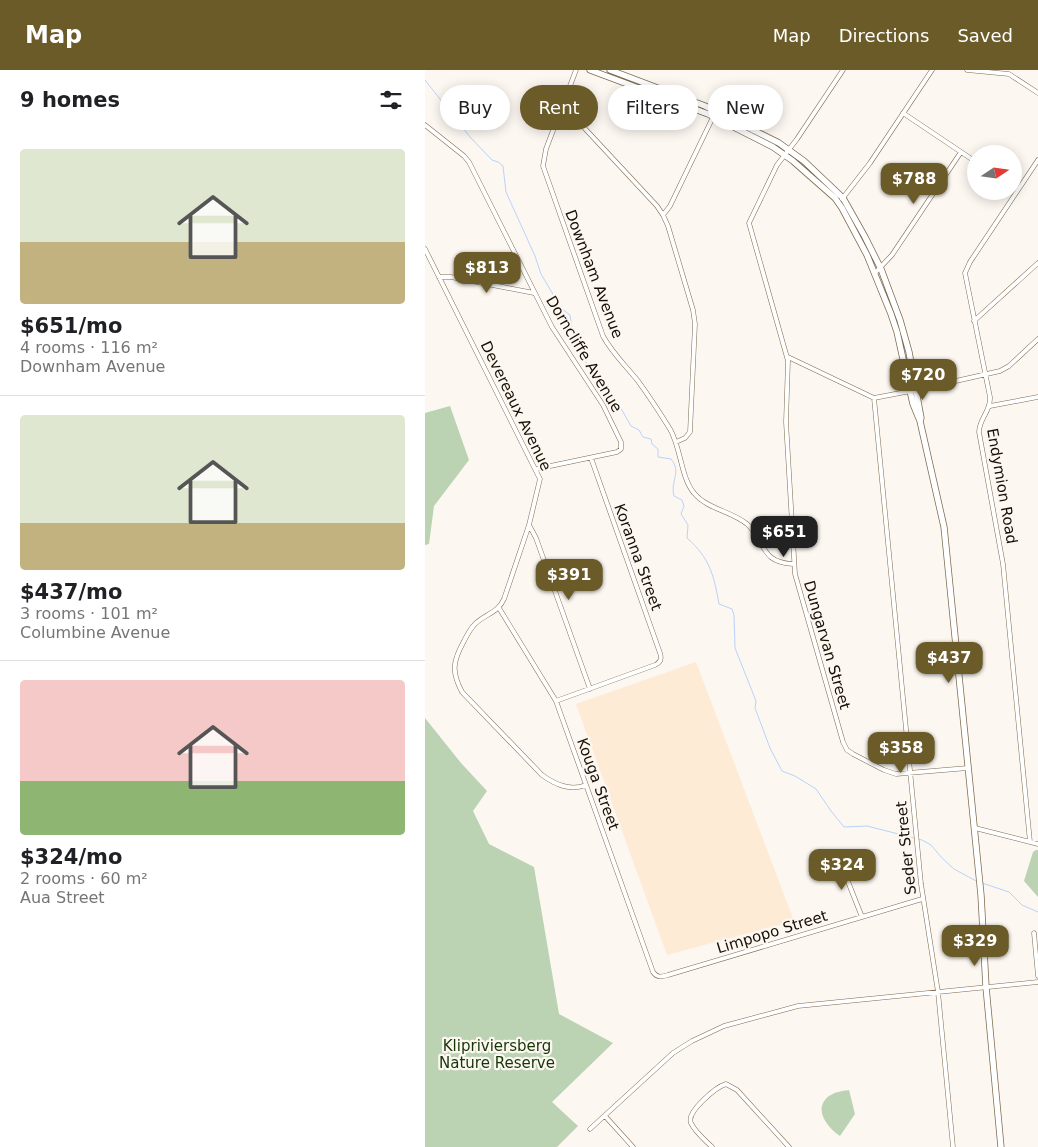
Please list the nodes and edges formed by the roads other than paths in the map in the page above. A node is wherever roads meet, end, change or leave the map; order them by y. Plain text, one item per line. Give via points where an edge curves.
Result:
1 (576, 70) edge
2 (590, 70) edge
3 (610, 70) edge
4 (843, 70) edge
5 (932, 70) edge
6 (967, 70) edge
7 (1015, 70) edge
8 (1011, 75) junction
9 (570, 85) edge
10 (637, 85) edge
11 (642, 85) edge
12 (1038, 93) edge
13 (903, 113) junction
14 (425, 124) edge
15 (708, 128) edge
16 (553, 130) edge
17 (587, 130) edge
18 (743, 130) edge
19 (752, 130) edge
20 (790, 149) junction
21 (961, 152) junction
22 (785, 155) junction
23 (967, 156) edge
24 (1038, 160) edge
25 (1023, 184) edge
26 (840, 200) junction
27 (1012, 200) edge
28 (663, 215) junction
29 (425, 249) edge
30 (1038, 263) edge
31 (881, 269) junction
32 (875, 274) junction
33 (439, 276) junction
34 (534, 292) junction
35 (974, 321) junction
36 (900, 332) junction
37 (1038, 339) edge
38 (788, 357) junction
39 (986, 375) junction
40 (913, 391) junction
41 (1038, 397) edge
42 (874, 398) junction
43 (990, 406) junction
44 (676, 442) junction
45 (591, 458) junction
46 (536, 469) junction
47 (529, 525) junction
48 (793, 564) junction
49 (499, 608) junction
50 (590, 688) junction
51 (556, 701) junction
52 (968, 768) junction
53 (910, 774) junction
54 (587, 786) junction
55 (975, 828) junction
56 (1030, 842) junction
57 (1038, 844) edge
58 (839, 859) dead end
59 (923, 899) junction
60 (862, 917) junction
61 (1034, 932) dead end
62 (657, 976) joint
63 (1038, 976) edge
64 (1038, 982) edge
65 (986, 988) junction
66 (938, 992) junction
67 (605, 1116) junction
68 (590, 1129) dead end
69 (633, 1147) edge
70 (712, 1147) edge
71 (789, 1147) edge
72 (953, 1147) edge
73 (1001, 1147) edge

1 - 9 street, Downham Avenue
2 - 10 main road
3 - 11 main road
4 - 20 street, Dungarvan Street
5 - 13 street
6 - 8 street
7 - 8 street
8 - 12 street
13 - 21 street
13 - 26 street via 870,163
14 - 34 street, Dorncliffe Avenue via 469,162
15 - 28 street
16 - 44 street, Downham Avenue via 544,154 545,174 603,336 645,391
17 - 28 street
18 - 22 main road
19 - 20 main road
20 - 22 street, Dungarvan Street
20 - 26 main road via 832,186
21 - 23 street
21 - 31 street
22 - 26 main road
22 - 38 street, Dungarvan Street via 774,170 749,225
24 - 25 street
26 - 31 main road via 865,237
26 - 32 main road
27 - 35 street via 966,269
28 - 44 street via 695,324 690,432
29 - 33 street, Devereaux Avenue
30 - 35 street
31 - 32 street
31 - 36 main road
32 - 36 main road
33 - 34 street
33 - 46 street, Devereaux Avenue
34 - 45 street, Dorncliffe Avenue via 619,438 621,449 617,452
35 - 39 street
36 - 40 main road
37 - 39 street via 1009,366
38 - 42 street
38 - 48 street, Dungarvan Street via 786,422
39 - 40 street
39 - 43 street
40 - 42 street
40 - 52 main road via 944,527
41 - 43 street
42 - 53 street, Seder Street
43 - 56 street, Endymion Road via 979,432 1002,553
44 - 48 street, Downham Avenue via 689,486 696,496 748,526 774,560
45 - 46 street
45 - 50 street, Koranna Street via 661,658 659,662
46 - 47 street, Devereaux Avenue via 540,482
47 - 49 street, Devereaux Avenue
47 - 50 street
48 - 53 street, Dungarvan Street via 846,748 889,772
49 - 51 street, Kouga Street
49 - 54 street via 471,628 456,656 455,680 462,692 542,775 570,788
50 - 51 street
51 - 54 street, Kouga Street
52 - 53 street, Dungarvan Street
52 - 55 main road
53 - 59 street, Seder Street
54 - 62 street, Kouga Street
55 - 56 street
55 - 65 main road
56 - 57 street
58 - 60 street
59 - 60 street, Limpopo Street
59 - 66 street, Seder Street
60 - 62 street, Limpopo Street
61 - 63 street
64 - 65 street
65 - 66 street
65 - 73 main road
66 - 67 street via 798,1006 724,1026 673,1054
66 - 72 street, Seder Street
67 - 68 street
67 - 69 street
70 - 71 street via 692,1125 690,1118 692,1112 724,1084 737,1090

